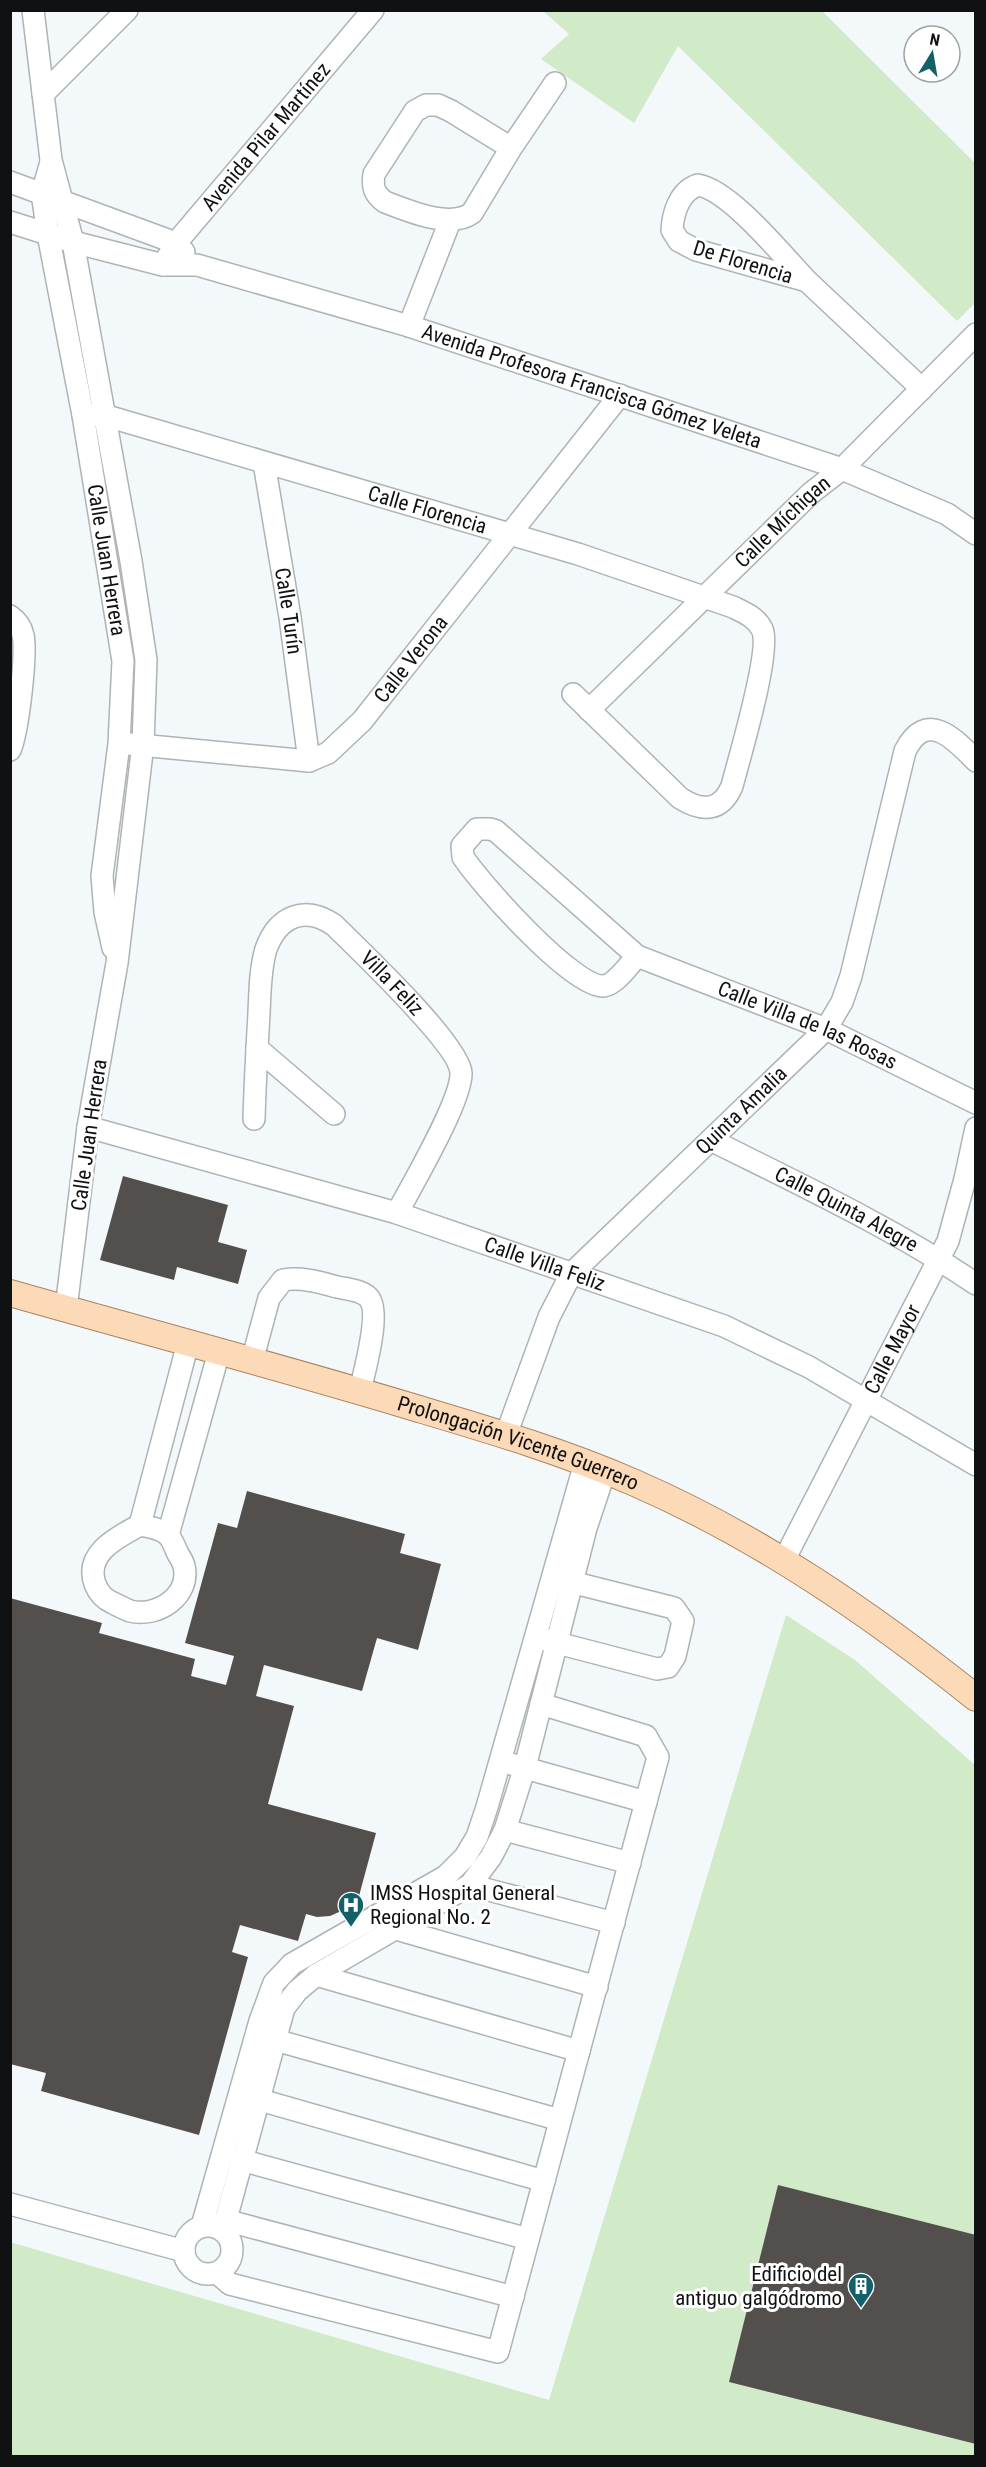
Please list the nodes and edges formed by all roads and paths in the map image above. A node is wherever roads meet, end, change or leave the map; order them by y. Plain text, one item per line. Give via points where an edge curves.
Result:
1 (33, 10) edge
2 (127, 10) edge
3 (373, 10) edge
4 (555, 83) dead end
5 (43, 94) junction
6 (511, 148) junction
7 (10, 182) edge
8 (52, 196) junction
9 (450, 221) junction
10 (10, 222) edge
11 (48, 234) junction
12 (72, 242) junction
13 (176, 243) junction
14 (163, 265) junction
15 (197, 265) junction
16 (807, 281) junction
17 (409, 326) junction
18 (975, 334) edge
19 (922, 389) junction
20 (620, 395) junction
21 (94, 415) junction
22 (264, 463) junction
23 (842, 469) junction
24 (975, 533) edge
25 (509, 534) junction
26 (704, 597) junction
27 (15, 620) edge
28 (573, 694) dead end
29 (589, 710) junction
30 (119, 744) junction
31 (143, 744) junction
32 (10, 750) edge
33 (975, 760) edge
34 (309, 761) junction
35 (638, 956) junction
36 (117, 963) junction
37 (826, 1029) junction
38 (257, 1048) junction
39 (975, 1103) edge
40 (334, 1114) dead end
41 (254, 1119) dead end
42 (88, 1127) junction
43 (975, 1128) edge
44 (711, 1140) junction
45 (397, 1213) junction
46 (939, 1259) junction
47 (571, 1274) junction
48 (975, 1284) edge
49 (10, 1293) edge
50 (66, 1309) junction
51 (188, 1343) junction
52 (219, 1352) junction
53 (252, 1361) junction
54 (360, 1391) junction
55 (867, 1400) junction
56 (506, 1435) junction
57 (975, 1465) edge
58 (595, 1467) junction
59 (141, 1525) junction
60 (168, 1535) junction
61 (784, 1560) junction
62 (562, 1580) junction
63 (536, 1637) junction
64 (556, 1643) junction
65 (975, 1698) edge
66 (541, 1704) junction
67 (501, 1761) junction
68 (525, 1767) junction
69 (646, 1802) junction
70 (505, 1830) junction
71 (630, 1863) junction
72 (470, 1885) junction
73 (368, 1921) junction
74 (614, 1923) junction
75 (396, 1929) junction
76 (316, 1975) junction
77 (597, 1987) junction
78 (275, 2040) junction
79 (579, 2051) junction
80 (249, 2097) junction
81 (560, 2120) junction
82 (241, 2160) junction
83 (544, 2181) junction
84 (10, 2204) edge
85 (217, 2226) junction
86 (528, 2239) junction
87 (184, 2251) junction
88 (218, 2273) junction
89 (513, 2297) junction

1 - 5 street, Calle Juan Herrera
2 - 5 street
3 - 13 street, Avenida Pilar Martínez
4 - 6 street
5 - 8 street, Calle Juan Herrera
6 - 9 street via 472,213
6 - 9 street via 438,105 426,105 415,111 374,174 372,186 385,202
7 - 8 street
8 - 11 street, Calle Juan Herrera
8 - 12 street, Calle Juan Herrera
8 - 13 street
9 - 17 street
10 - 11 street, Avenida Profesora Francisca Gómez Veleta
11 - 12 street, Avenida Profesora Francisca Gómez Veleta
11 - 21 street, Calle Juan Herrera
12 - 14 street, Avenida Profesora Francisca Gómez Veleta
12 - 21 street, Calle Juan Herrera
13 - 14 street, Avenida Pilar Martínez
13 - 15 street
14 - 15 street, Avenida Profesora Francisca Gómez Veleta
15 - 17 street, Avenida Profesora Francisca Gómez Veleta
16 - 16 street, De Florencia via 718,192 698,185 686,190 672,222 679,241 696,250
16 - 19 street, De Florencia
17 - 20 street, Avenida Profesora Francisca Gómez Veleta
18 - 19 street, Calle Míchigan
19 - 23 street, Calle Míchigan
20 - 23 street, Avenida Profesora Francisca Gómez Veleta
20 - 25 street, Calle Verona
21 - 22 street, Calle Florencia
21 - 30 street, Calle Juan Herrera via 121,638
21 - 31 street, Calle Juan Herrera via 143,635
22 - 25 street, Calle Florencia
22 - 34 street, Calle Turín
23 - 24 street, Avenida Profesora Francisca Gómez Veleta via 947,514
23 - 26 street, Calle Míchigan
25 - 26 street, Calle Florencia
25 - 34 street, Calle Verona via 362,721 328,753
26 - 29 street, Calle Míchigan
26 - 29 street, Calle Florencia via 748,615 762,630 763,655 754,695 732,786 723,802 698,807 680,798
27 - 32 street via 24,645 16,729
28 - 29 street
30 - 31 street
30 - 36 street, Calle Juan Herrera via 102,876 105,912
31 - 34 street
31 - 36 street, Calle Juan Herrera
33 - 37 street, Quinta Amalia via 953,737 930,729 918,732 905,751 851,976
35 - 35 street, Calle Villa de las Rosas via 496,831 477,829 464,841 461,852 467,863 511,914 582,979 607,986
35 - 37 street, Calle Villa de las Rosas
36 - 42 street, Calle Juan Herrera
37 - 39 street, Calle Villa de las Rosas
37 - 44 street, Quinta Amalia
38 - 40 street
38 - 41 street, Villa Feliz
38 - 45 street, Villa Feliz via 266,949 281,925 297,914 312,914 334,925 450,1046 461,1071 460,1083
42 - 45 street, Calle Villa Feliz
42 - 50 street, Calle Juan Herrera
43 - 46 street, Calle Mayor via 954,1224
44 - 46 street, Calle Quinta Alegre
44 - 47 street, Quinta Amalia
45 - 47 street, Calle Villa Feliz
46 - 48 street, Calle Quinta Alegre
46 - 55 street, Calle Mayor
47 - 55 street, Calle Villa Feliz via 724,1326
47 - 56 street, Quinta Amalia via 549,1317
49 - 50 main road, Prolongación Vicente Guerrero
50 - 51 main road, Prolongación Vicente Guerrero
51 - 52 main road, Prolongación Vicente Guerrero
51 - 59 street
52 - 53 main road, Prolongación Vicente Guerrero
52 - 60 street
53 - 54 main road, Prolongación Vicente Guerrero
53 - 54 street via 269,1298 283,1280 295,1278 357,1291 368,1296 374,1320
54 - 56 main road, Prolongación Vicente Guerrero
55 - 57 street, Calle Villa Feliz
55 - 61 street, Calle Mayor
56 - 58 main road, Prolongación Vicente Guerrero
58 - 61 main road, Prolongación Vicente Guerrero via 692,1511
58 - 62 street
59 - 60 street
59 - 60 street via 110,1541 97,1556 92,1573 105,1600 132,1611 152,1611 167,1606 178,1596 184,1566
61 - 65 main road, Prolongación Vicente Guerrero via 883,1627
62 - 63 street
62 - 64 street
62 - 64 street via 674,1608 683,1621 675,1656 668,1667 657,1669
63 - 64 street
63 - 67 street
64 - 66 street
66 - 68 street
66 - 69 street via 646,1736 658,1757
67 - 68 street
67 - 73 street via 477,1837 465,1857 446,1876
68 - 69 street
68 - 70 street
69 - 71 street
70 - 71 street
70 - 72 street
71 - 74 street
72 - 74 street
72 - 75 street
73 - 75 street
73 - 80 street via 292,1964 274,1983 260,2021
74 - 77 street
75 - 76 street
75 - 77 street
76 - 78 street via 284,2008
76 - 79 street
77 - 79 street
78 - 80 street
78 - 81 street
79 - 81 street
80 - 82 street
80 - 83 street
80 - 85 street
81 - 83 street
82 - 85 street
82 - 86 street
83 - 86 street
84 - 87 street
85 - 87 street via 189,2235
85 - 88 street via 230,2238 233,2254 225,2269
85 - 89 street
86 - 89 street
87 - 88 street via 194,2270 209,2275
88 - 89 street via 230,2284 498,2352

